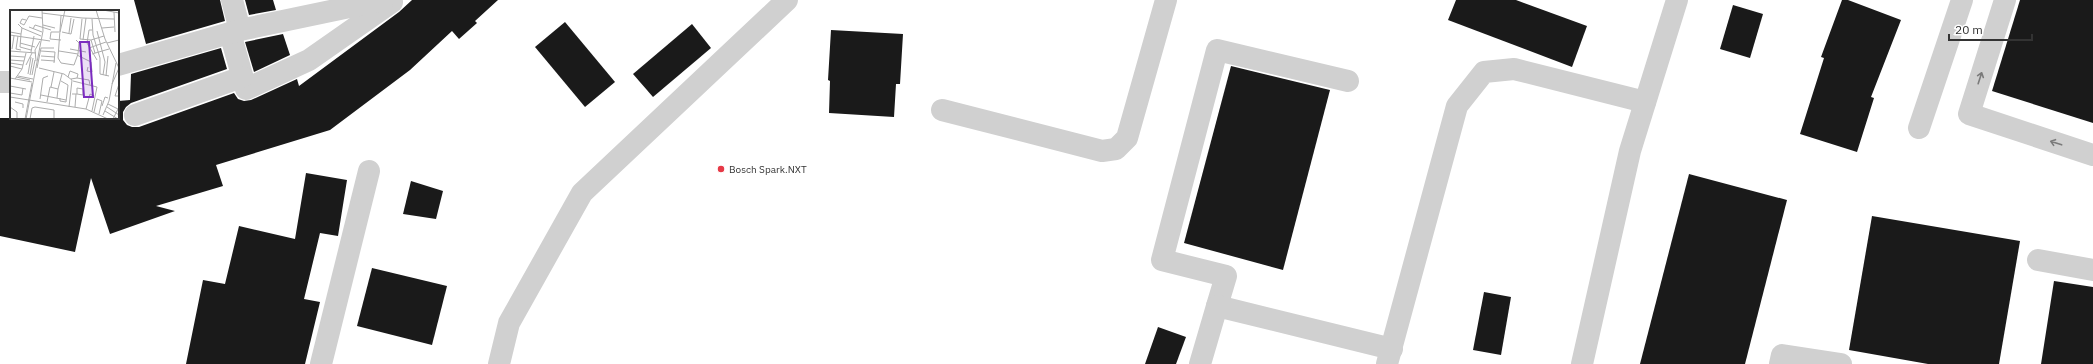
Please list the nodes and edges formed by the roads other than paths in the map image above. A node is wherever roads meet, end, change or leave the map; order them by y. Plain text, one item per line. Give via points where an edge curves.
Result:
1 (232, 0) edge
2 (382, 0) edge
3 (394, 0) edge
4 (787, 0) edge
5 (1166, 0) edge
6 (1677, 0) edge
7 (1962, 0) edge
8 (2006, 0) edge
9 (235, 32) junction
10 (119, 65) edge
11 (242, 77) junction
12 (1348, 81) dead end
13 (1645, 102) junction
14 (942, 110) dead end
15 (136, 115) dead end
16 (1919, 128) dead end
17 (2093, 155) edge
18 (369, 171) dead end
19 (2038, 260) dead end
20 (2093, 270) edge
21 (1217, 306) junction
22 (1389, 356) edge
23 (321, 364) edge
24 (499, 364) edge
25 (1200, 364) edge
26 (1582, 364) edge
27 (1780, 364) edge
28 (1841, 364) edge

1 - 9 street
2 - 9 street
3 - 11 street via 309,60 246,89
4 - 24 street via 582,193 508,323
5 - 14 street via 1127,138 1116,149 1102,151
6 - 13 street
7 - 16 street
17 -> 8 street via 1968,114
9 - 10 street
9 - 11 street
11 - 15 street
12 - 21 street via 1217,50 1162,260 1226,276
13 - 22 street via 1514,69 1484,72 1457,106
13 - 26 street via 1630,151
18 - 23 street
19 - 20 street
21 - 22 street
21 - 25 street
27 - 28 street via 1782,355

